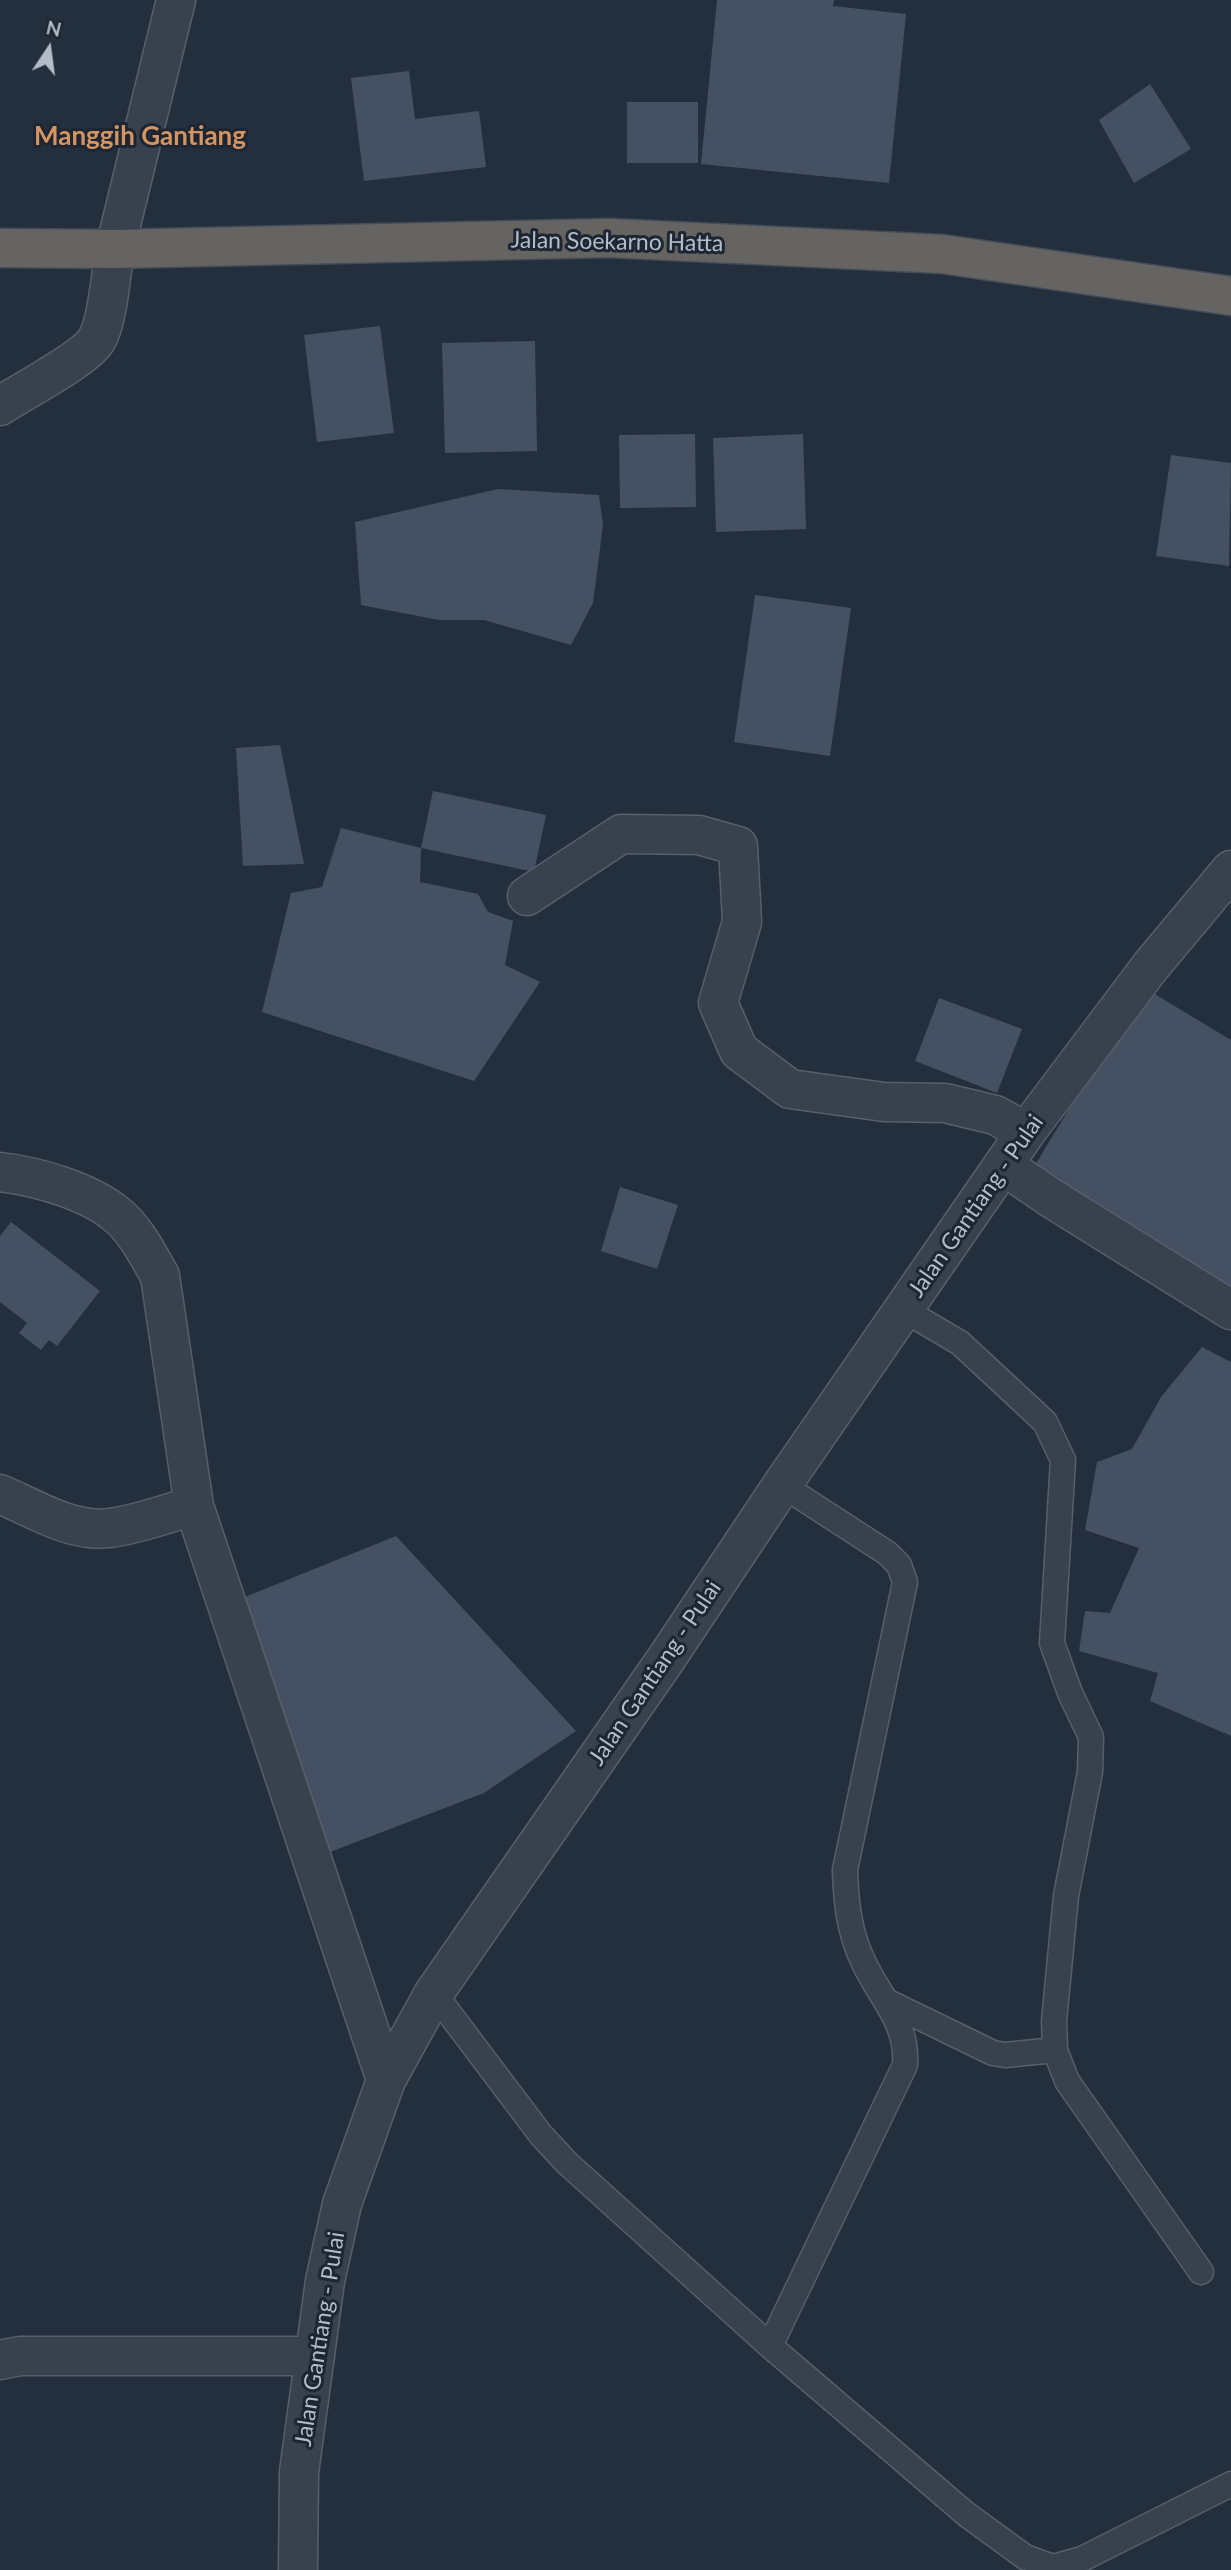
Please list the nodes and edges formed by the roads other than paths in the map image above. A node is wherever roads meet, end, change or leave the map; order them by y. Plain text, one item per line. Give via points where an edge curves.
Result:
1 (176, 0) edge
2 (0, 248) edge
3 (115, 248) junction
4 (1231, 296) edge
5 (0, 406) edge
6 (1231, 870) edge
7 (527, 896) dead end
8 (1026, 1132) junction
9 (1003, 1165) junction
10 (0, 1172) edge
11 (904, 1310) junction
12 (1231, 1310) edge
13 (782, 1485) junction
14 (0, 1494) edge
15 (194, 1506) junction
16 (434, 1993) junction
17 (888, 2002) junction
18 (1055, 2050) junction
19 (386, 2080) junction
20 (1201, 2272) dead end
21 (770, 2346) junction
22 (315, 2356) junction
23 (0, 2360) edge
24 (1231, 2484) edge
25 (298, 2570) edge

1 - 3 street
2 - 3 highway, Jalan Soekarno Hatta
3 - 4 highway, Jalan Soekarno Hatta via 609,238 733,243 942,254
3 - 5 street via 97,340
6 - 8 street, Jalan Gantiang - Pulai via 1150,967
7 - 8 street via 621,834 699,835 738,846 742,922 718,1003 739,1051 790,1089 884,1102 945,1103 995,1115
8 - 9 street, Jalan Gantiang - Pulai
9 - 11 street, Jalan Gantiang - Pulai
9 - 12 street
10 - 15 street via 84,1195 117,1215 142,1244 160,1276
11 - 13 street, Jalan Gantiang - Pulai
11 - 18 lane via 960,1343 1045,1422 1063,1460 1052,1643 1091,1737 1090,1772 1066,1896
13 - 16 street, Jalan Gantiang - Pulai
13 - 17 lane via 887,1553 899,1565 905,1582 845,1870 846,1907 855,1941
14 - 15 street via 88,1528 108,1529
15 - 19 street
16 - 19 street, Jalan Gantiang - Pulai
16 - 21 lane via 541,2135
17 - 18 lane via 993,2053
17 - 21 lane via 906,2046 905,2065
18 - 20 lane via 1067,2081
19 - 22 street, Jalan Gantiang - Pulai via 342,2204
21 - 24 lane via 966,2514 1025,2557 1053,2567 1082,2559
22 - 23 street via 20,2356
22 - 25 street, Jalan Gantiang - Pulai via 299,2472

